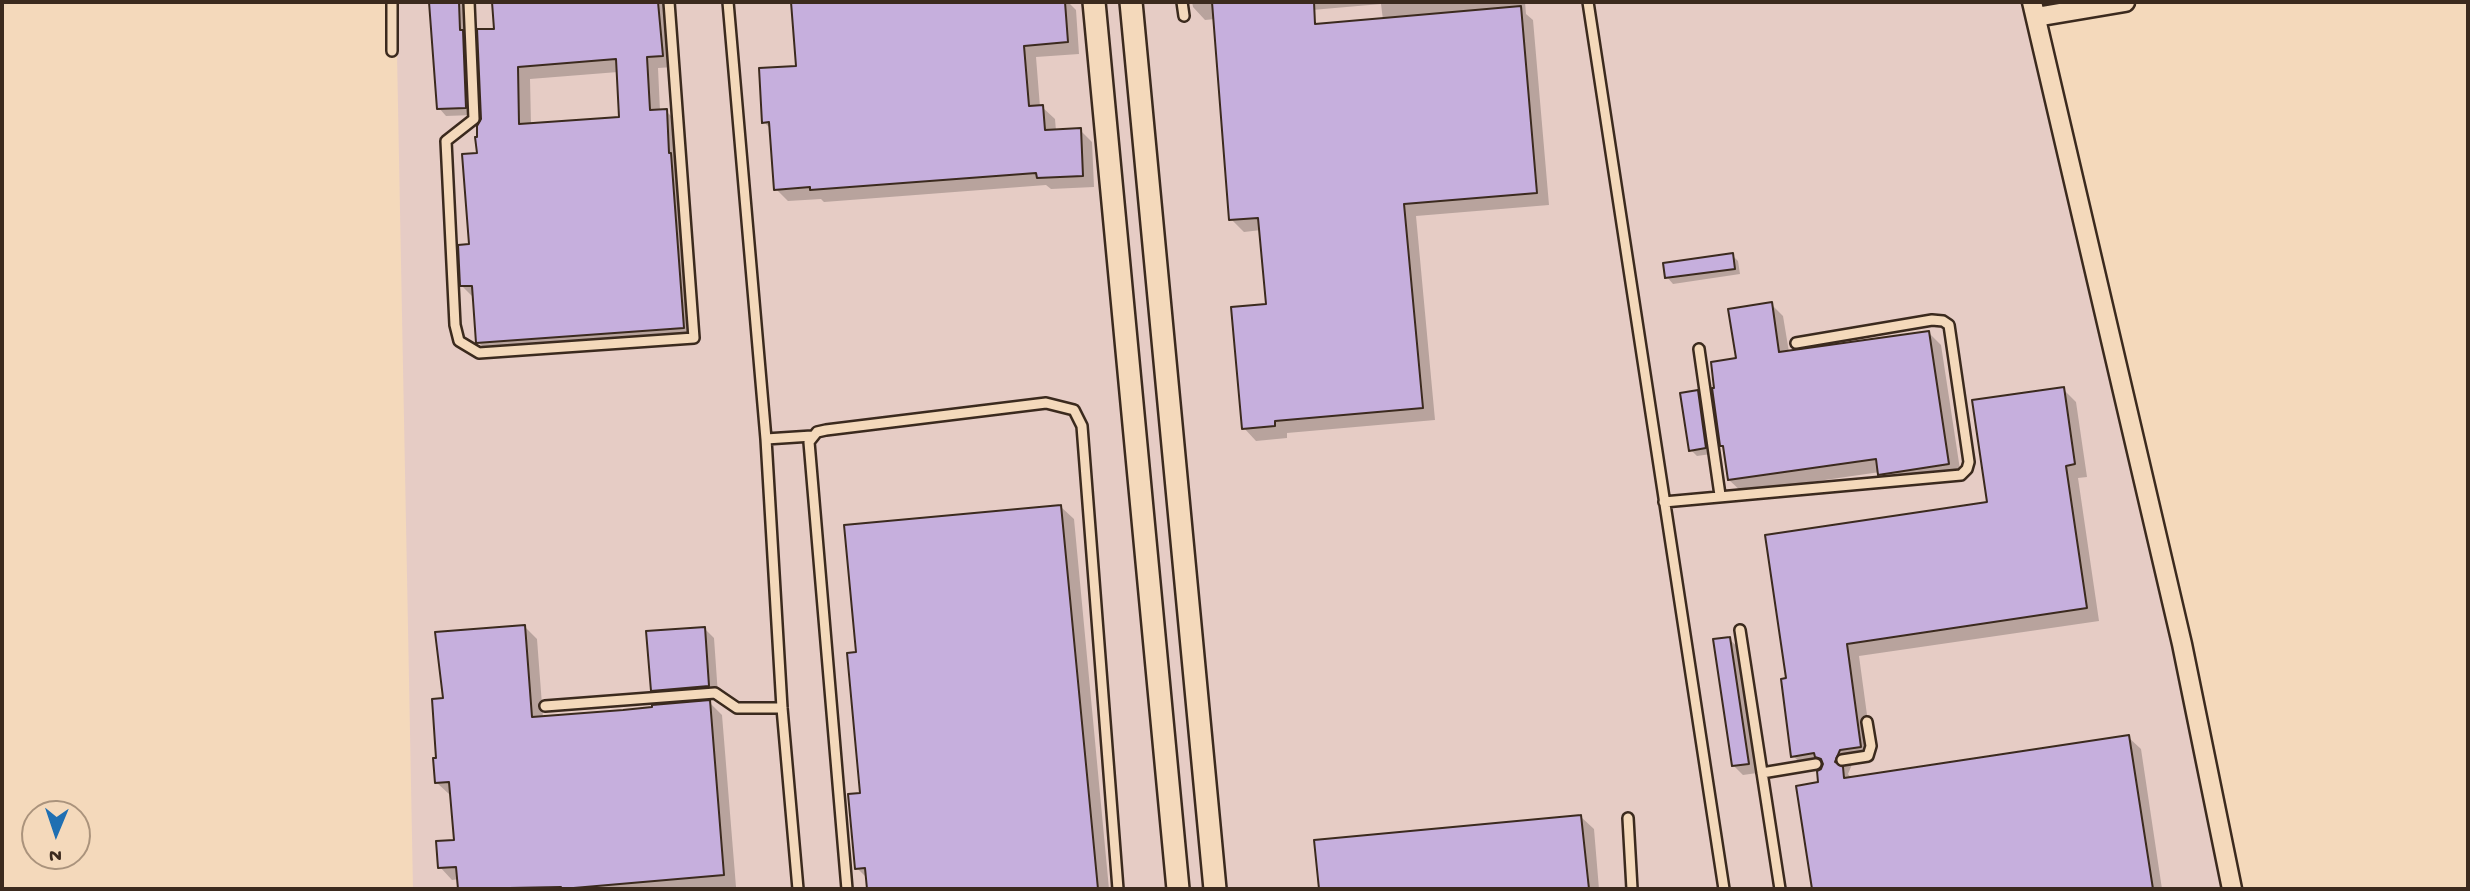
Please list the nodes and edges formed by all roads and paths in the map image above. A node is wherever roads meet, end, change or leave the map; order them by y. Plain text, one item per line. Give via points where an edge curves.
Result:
1 (391, 2) edge
2 (469, 2) edge
3 (669, 2) edge
4 (728, 2) edge
5 (1094, 2) edge
6 (1131, 2) edge
7 (1182, 2) edge
8 (1588, 2) edge
9 (2125, 2) edge
10 (2034, 9) edge
11 (1184, 16) dead end
12 (392, 51) dead end
13 (1156, 266) junction
14 (1118, 270) junction
15 (1796, 343) dead end
16 (1699, 349) dead end
17 (812, 436) junction
18 (766, 439) junction
19 (1720, 495) junction
20 (1664, 502) junction
21 (1740, 630) dead end
22 (545, 706) dead end
23 (782, 708) junction
24 (1867, 722) dead end
25 (1842, 760) dead end
26 (1816, 764) dead end
27 (1762, 773) junction
28 (1628, 818) dead end
29 (798, 889) edge
30 (847, 889) edge
31 (1118, 889) edge
32 (1178, 889) edge
33 (1215, 889) edge
34 (1632, 889) edge
35 (1724, 889) edge
36 (1780, 889) edge
37 (2232, 889) edge

1 - 12 lane
2 - 3 lane via 474,119 446,141 455,325 459,341 479,353 694,338
4 - 18 lane
5 - 14 street
6 - 13 street
7 - 11 lane
8 - 20 lane
9 - 10 street
10 - 37 street via 2182,644
13 - 14 street
13 - 33 street
14 - 32 street
15 - 19 lane via 1932,320 1949,325 1967,469 1961,475
16 - 19 lane
17 - 18 lane
17 - 30 lane via 809,462
17 - 31 lane via 826,430 1046,403 1074,410 1082,426
18 - 23 lane
19 - 20 lane
20 - 35 lane
21 - 27 lane
22 - 23 lane via 715,693 737,709
23 - 29 lane
24 - 25 lane via 1868,756
26 - 27 lane
27 - 36 lane
28 - 34 lane

